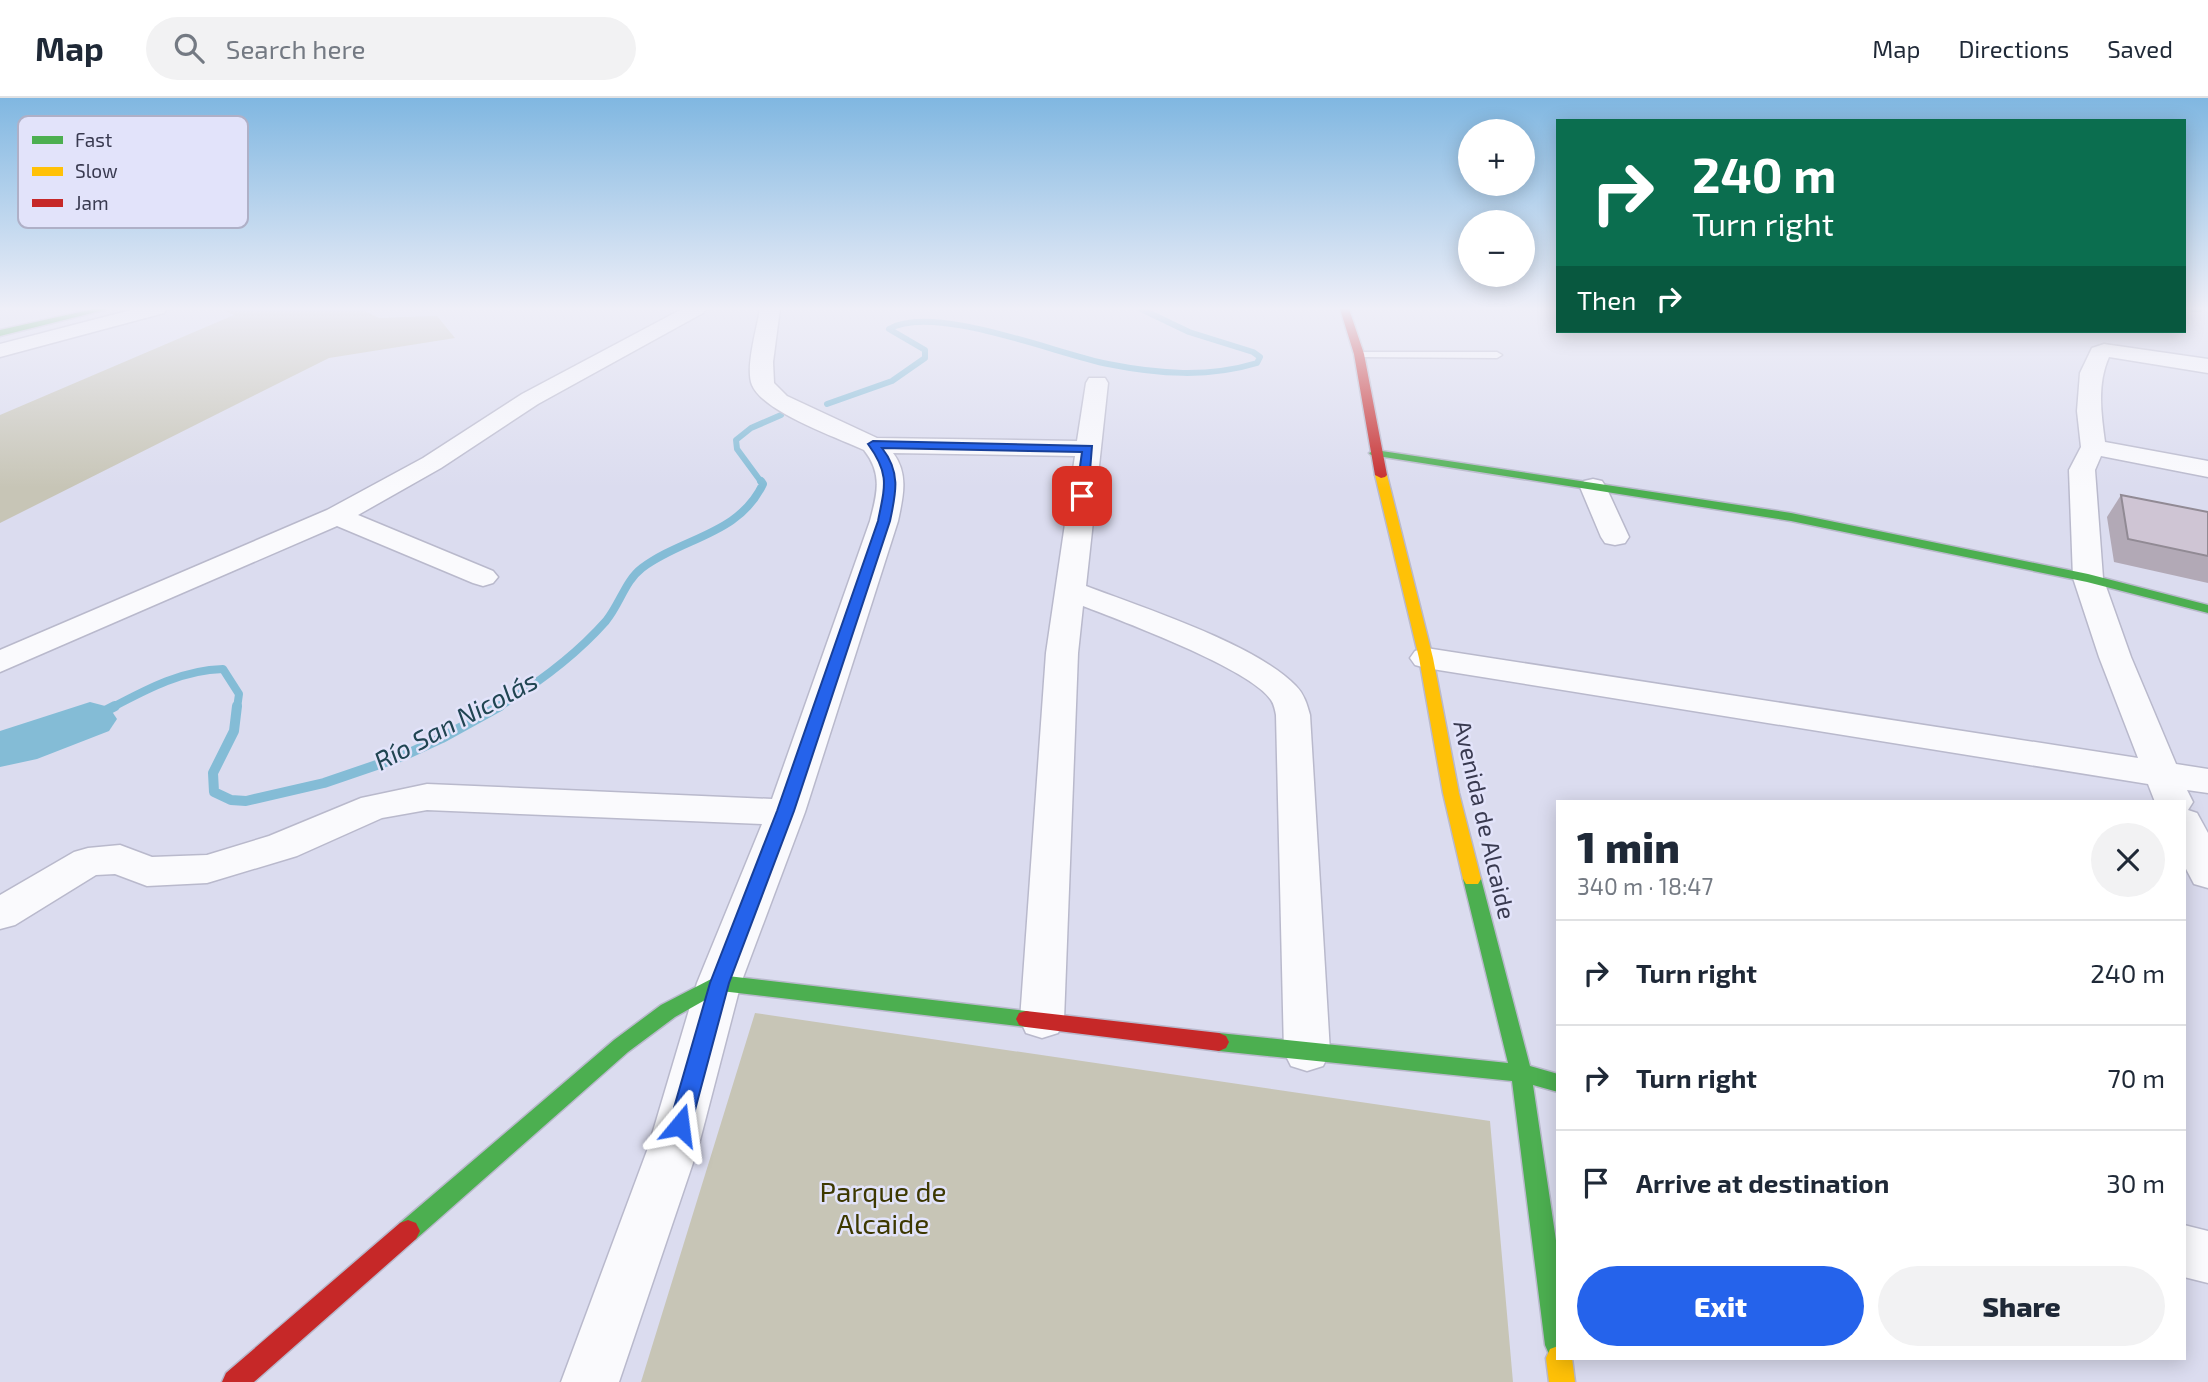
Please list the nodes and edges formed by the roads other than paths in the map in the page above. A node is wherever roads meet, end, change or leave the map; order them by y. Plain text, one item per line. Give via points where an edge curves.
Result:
1 (585, 369) edge
2 (762, 369) edge
3 (1361, 369) edge
4 (2093, 369) edge
5 (1097, 383) dead end
6 (873, 444) junction
7 (2093, 447) junction
8 (1088, 449) junction
9 (1375, 453) junction
10 (2208, 469) edge
11 (1593, 487) junction
12 (337, 516) junction
13 (1615, 537) dead end
14 (483, 577) dead end
15 (2088, 578) junction
16 (1070, 590) junction
17 (2208, 608) edge
18 (1426, 658) junction
19 (0, 662) edge
20 (2208, 781) edge
21 (2168, 788) edge
22 (786, 811) junction
23 (2186, 826) edge
24 (2208, 874) edge
25 (0, 914) edge
26 (719, 983) junction
27 (1042, 1020) junction
28 (1307, 1052) junction
29 (1521, 1073) junction
30 (1556, 1082) edge
31 (2186, 1252) edge
32 (2208, 1257) edge
33 (1556, 1330) edge
34 (1559, 1360) edge
35 (235, 1382) edge
36 (590, 1382) edge
37 (1562, 1382) edge

1 - 12 street
2 - 6 street via 763,384 779,401
3 - 9 main road, Avenida de Alcaide
4 - 7 street via 2089,411
5 - 8 street
6 - 8 street
6 - 22 street via 887,461 892,484 884,521
7 - 10 street
7 - 15 street via 2082,470
8 - 16 street
9 - 11 main road
9 - 18 main road, Avenida de Alcaide
11 - 13 street
11 - 15 main road via 1791,517
12 - 14 street
12 - 19 street
15 - 17 main road
15 - 21 street
16 - 27 street via 1062,653
16 - 28 street via 1235,661 1286,695 1293,715
18 - 21 street
18 - 29 main road, Avenida de Alcaide via 1451,793
20 - 21 street
22 - 25 street via 427,797 374,807 283,846 207,869 148,872 120,859 88,862
22 - 26 street
23 - 24 street
26 - 27 main road
26 - 35 main road via 621,1046
26 - 36 street via 673,1148
27 - 28 main road
28 - 29 main road
29 - 30 main road
29 - 33 main road, Avenida de Alcaide
31 - 32 street
34 - 37 main road

